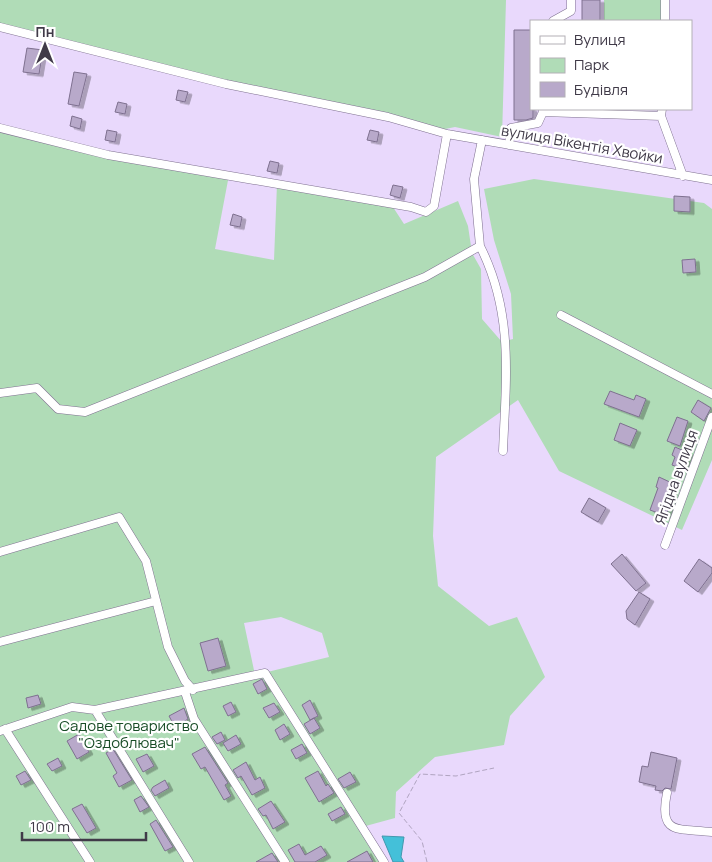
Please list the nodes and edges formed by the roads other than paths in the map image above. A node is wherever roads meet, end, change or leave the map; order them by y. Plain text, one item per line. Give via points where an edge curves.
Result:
1 (571, 0) edge
2 (665, 0) edge
3 (555, 20) edge
4 (664, 20) edge
5 (0, 27) edge
6 (543, 111) edge
7 (661, 112) edge
8 (0, 128) edge
9 (447, 134) junction
10 (482, 140) junction
11 (509, 145) junction
12 (684, 176) junction
13 (712, 180) edge
14 (480, 246) junction
15 (561, 315) dead end
16 (0, 393) edge
17 (712, 394) edge
18 (712, 417) edge
19 (503, 450) dead end
20 (665, 546) dead end
21 (0, 552) edge
22 (156, 601) junction
23 (0, 642) edge
24 (189, 691) junction
25 (95, 710) junction
26 (2, 730) edge
27 (668, 793) dead end
28 (712, 832) edge
29 (90, 862) edge
30 (189, 862) edge
31 (285, 862) edge
32 (384, 862) edge

1 - 3 street via 571,11
2 - 4 street
5 - 9 street, вулиця Вікентія Хвойки via 226,84 388,117
6 - 7 street
6 - 11 street via 538,123 512,128
7 - 12 street
8 - 9 street via 108,155 426,212 434,206
9 - 10 street, вулиця Вікентія Хвойки
10 - 11 street, вулиця Вікентія Хвойки
10 - 14 street via 474,179
11 - 12 street, вулиця Вікентія Хвойки
12 - 13 street, вулиця Вікентія Хвойки
14 - 16 street via 426,277 85,412 58,409 37,388
14 - 19 street via 492,270 505,326 507,370
15 - 17 street
18 - 20 street, Ягідна вулиця
21 - 22 street via 119,517 146,561
22 - 23 street
22 - 24 street via 168,647
24 - 25 street
24 - 31 street via 194,719
24 - 32 street via 265,673
25 - 26 street via 72,707
25 - 30 street
26 - 29 street
27 - 28 street via 664,810 667,823 673,827

